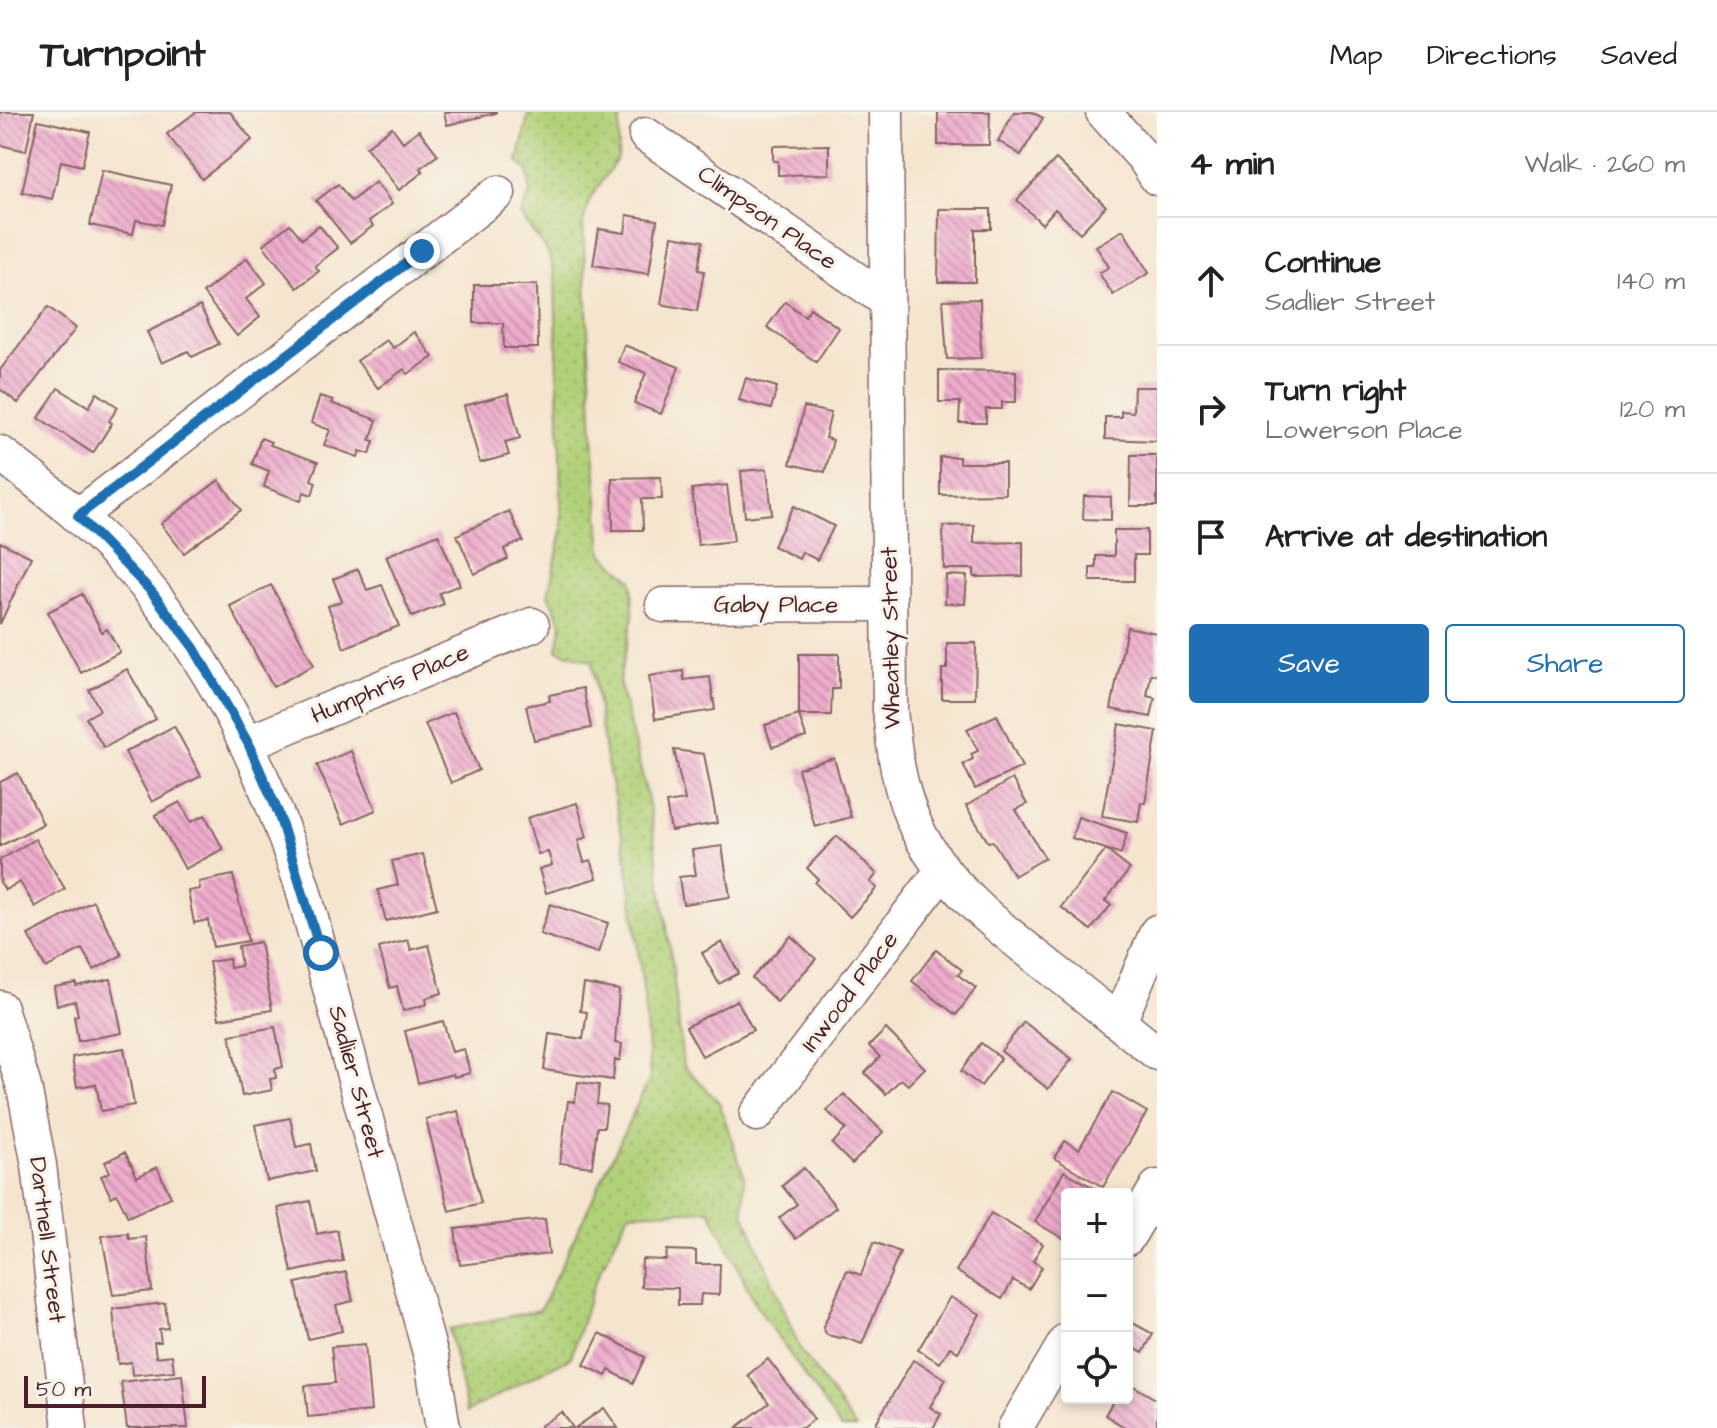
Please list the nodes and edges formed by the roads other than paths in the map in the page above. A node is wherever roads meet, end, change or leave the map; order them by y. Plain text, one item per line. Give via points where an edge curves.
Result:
1 (886, 112) edge
2 (1103, 112) edge
3 (646, 135) dead end
4 (1157, 178) edge
5 (498, 193) dead end
6 (887, 301) junction
7 (0, 453) edge
8 (78, 516) junction
9 (889, 604) junction
10 (663, 605) dead end
11 (532, 625) dead end
12 (248, 743) junction
13 (943, 870) junction
14 (1157, 932) edge
15 (0, 1008) edge
16 (1119, 1022) junction
17 (1157, 1053) edge
18 (757, 1114) dead end
19 (1157, 1187) edge
20 (1133, 1228) edge
21 (1061, 1350) edge
22 (70, 1428) edge
23 (443, 1428) edge
24 (1015, 1428) edge

1 - 6 street, Wheatley Street
2 - 4 street
3 - 6 street, Climpson Place
5 - 8 street
6 - 9 street, Wheatley Street
7 - 8 street, Sadlier Street
8 - 12 street, Sadlier Street via 151,591 194,648
9 - 10 street, Gaby Place
9 - 13 street, Wheatley Street via 895,761 913,819
11 - 12 street, Humphris Place
12 - 23 street, Sadlier Street via 302,886 432,1360
13 - 16 street, Wheatley Street via 993,922
13 - 18 street, Inwood Place
14 - 16 street
15 - 22 street, Dartnell Street via 24,1087 39,1165
16 - 17 street, Wheatley Street
19 - 20 street
21 - 24 street

